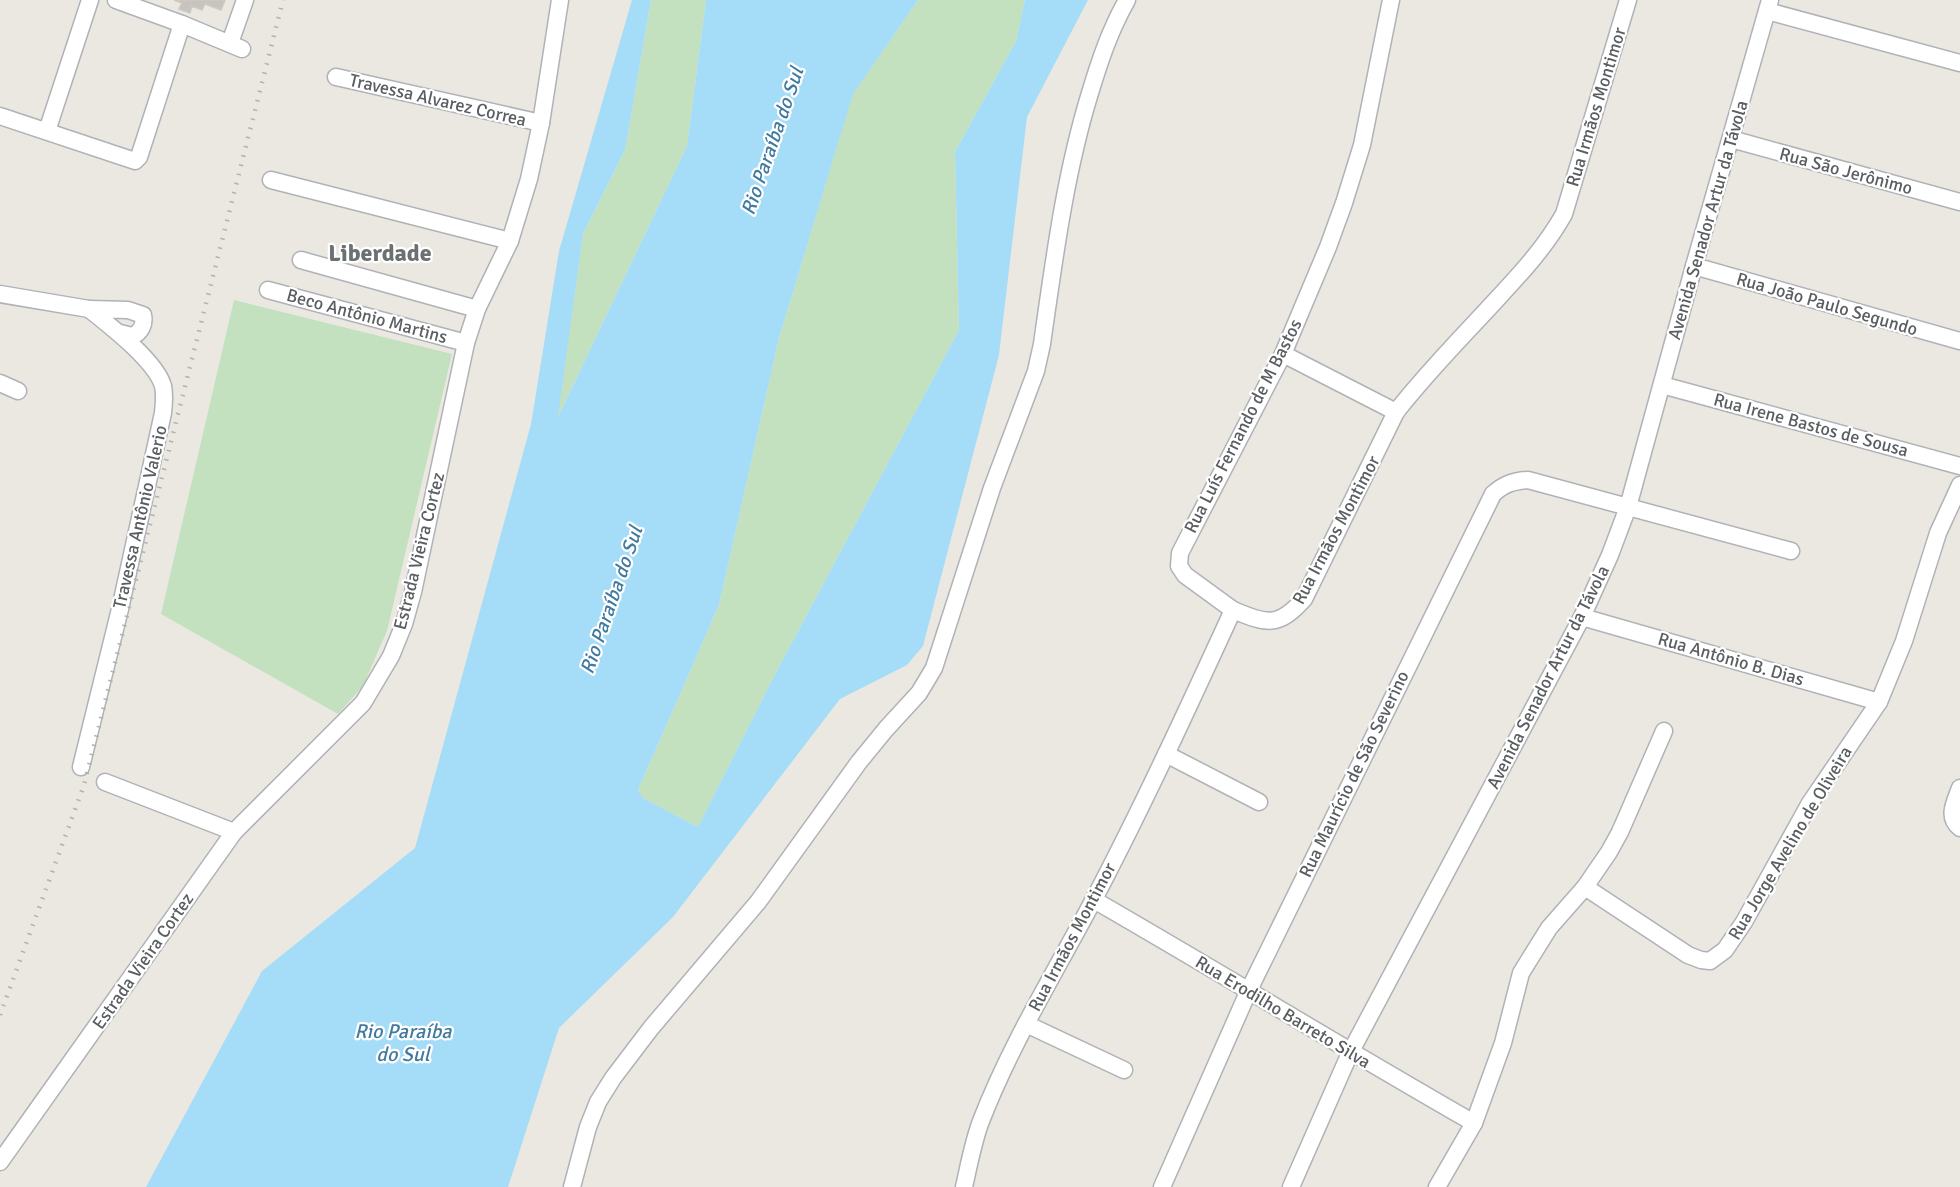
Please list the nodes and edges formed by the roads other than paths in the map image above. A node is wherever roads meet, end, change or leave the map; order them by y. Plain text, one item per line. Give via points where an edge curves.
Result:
1 (90, 0) edge
2 (116, 0) edge
3 (245, 0) edge
4 (560, 0) edge
5 (1127, 0) edge
6 (1390, 0) edge
7 (1628, 0) edge
8 (1768, 5) edge
9 (182, 24) junction
10 (1960, 63) edge
11 (336, 77) dead end
12 (0, 116) edge
13 (541, 123) junction
14 (46, 131) junction
15 (1731, 139) junction
16 (271, 180) dead end
17 (1960, 202) edge
18 (510, 241) junction
19 (301, 260) dead end
20 (1694, 266) junction
21 (268, 290) dead end
22 (0, 294) edge
23 (89, 309) junction
24 (477, 309) junction
25 (120, 333) junction
26 (1960, 341) edge
27 (466, 343) junction
28 (1283, 354) junction
29 (0, 383) edge
30 (1662, 385) junction
31 (18, 391) dead end
32 (1396, 412) junction
33 (1960, 466) edge
34 (1960, 485) edge
35 (1628, 507) junction
36 (1791, 551) dead end
37 (1233, 610) junction
38 (1582, 617) junction
39 (1879, 702) junction
40 (1664, 731) dead end
41 (1166, 754) junction
42 (81, 767) dead end
43 (105, 782) dead end
44 (1960, 788) edge
45 (1259, 802) dead end
46 (1960, 828) edge
47 (234, 832) junction
48 (1585, 887) junction
49 (1094, 900) junction
50 (1248, 990) junction
51 (1026, 1024) junction
52 (1350, 1053) junction
53 (1124, 1070) dead end
54 (1474, 1123) junction
55 (0, 1162) edge
56 (572, 1187) edge
57 (964, 1187) edge
58 (1162, 1187) edge
59 (1292, 1187) edge
60 (1437, 1187) edge

1 - 14 street
2 - 9 street
3 - 9 street via 236,46
4 - 13 street, Estrada Vieira Cortez
5 - 56 street via 1104,48 1074,146 1036,370 992,488 934,668 919,693 859,762 758,902 613,1078 588,1127
6 - 28 street, Rua Luís Fernando de M Bastos via 1362,145 1344,203
7 - 32 street, Rua Irmãos Montimor via 1560,222 1526,269
8 - 10 street
8 - 15 street, Avenida Senador Artur da Távola
9 - 14 street via 135,161
11 - 13 street, Travessa Alvarez Correa
12 - 14 street
13 - 18 street, Estrada Vieira Cortez
15 - 17 street, Rua São Jerônimo
15 - 20 street, Avenida Senador Artur da Távola
16 - 18 street
18 - 24 street, Estrada Vieira Cortez
19 - 24 street
20 - 26 street, Rua João Paulo Segundo
20 - 30 street, Avenida Senador Artur da Távola
21 - 27 street, Beco Antônio Martins
22 - 23 street
23 - 25 street, Travessa Antônio Valerio
23 - 25 street via 128,310 143,315 138,333
24 - 27 street, Estrada Vieira Cortez
25 - 42 street, Travessa Antônio Valerio via 162,384 163,413
27 - 47 street, Estrada Vieira Cortez via 413,592 391,656 363,704
28 - 32 street
28 - 37 street, Rua Luís Fernando de M Bastos via 1184,542 1179,561 1185,575
29 - 31 street
30 - 33 street, Rua Irene Bastos de Sousa
30 - 35 street, Avenida Senador Artur da Távola
32 - 37 street, Rua Irmãos Montimor via 1304,599 1286,617 1277,620 1259,621
34 - 39 street, Rua Jorge Avelino de Oliveira via 1938,532 1904,641
35 - 36 street, Rua Maurício de São Severino
35 - 38 street, Avenida Senador Artur da Távola
35 - 50 street, Rua Maurício de São Severino via 1528,480 1512,481 1493,494
37 - 41 street, Rua Irmãos Montimor
38 - 39 street, Rua Antônio B. Dias
38 - 52 street, Avenida Senador Artur da Távola
39 - 48 street, Rua Jorge Avelino de Oliveira via 1810,803 1744,922 1718,957 1710,961 1688,955
40 - 48 street via 1620,832
41 - 45 street
41 - 49 street, Rua Irmãos Montimor
43 - 47 street
44 - 46 street via 1952,813
47 - 55 street, Estrada Vieira Cortez
48 - 54 street via 1549,928 1521,973 1503,1043
49 - 50 street, Rua Erodilho Barreto Silva
49 - 51 street, Rua Irmãos Montimor
50 - 52 street, Rua Erodilho Barreto Silva
50 - 58 street, Rua Maurício de São Severino
51 - 53 street
51 - 57 street, Rua Irmãos Montimor via 981,1120
52 - 54 street, Rua Erodilho Barreto Silva
52 - 59 street, Avenida Senador Artur da Távola
54 - 60 street

